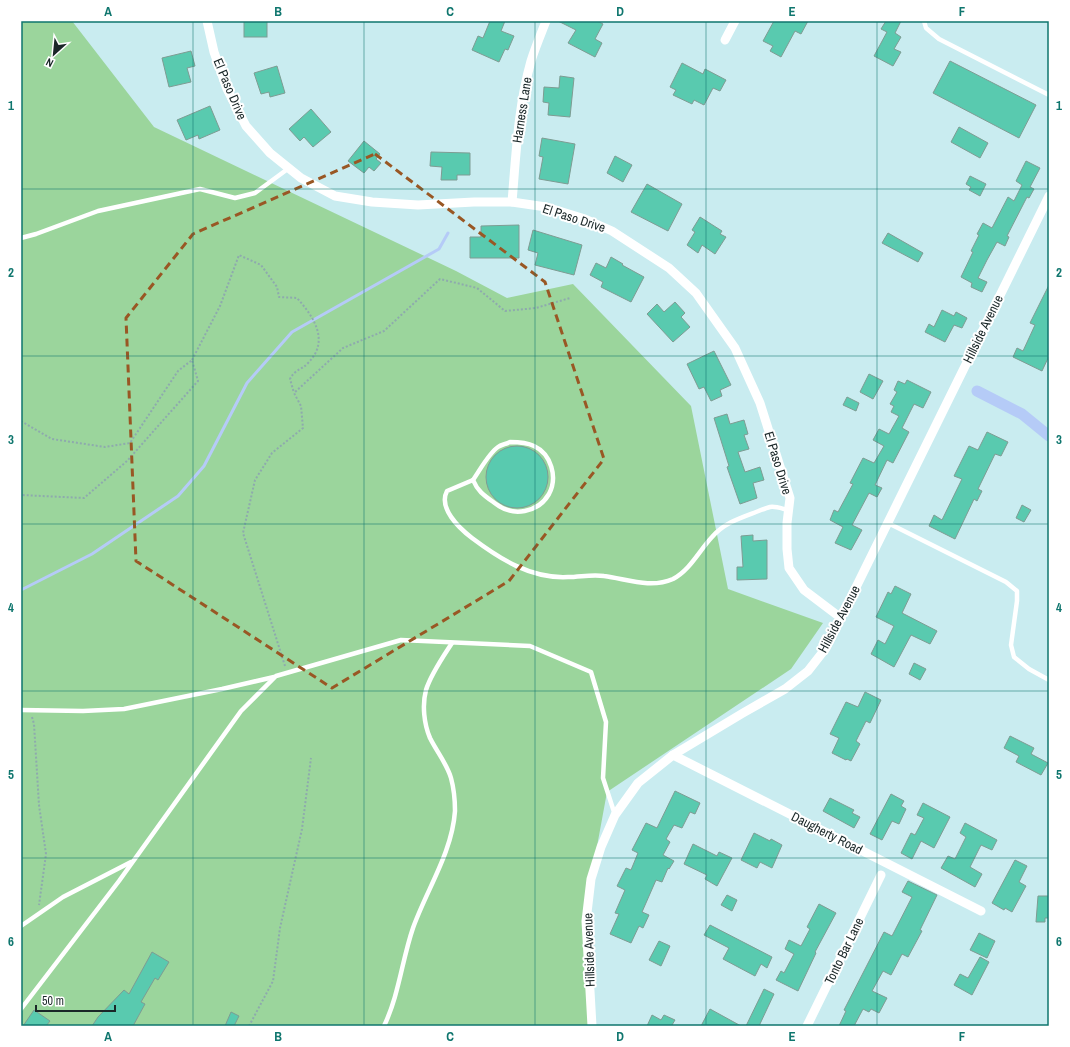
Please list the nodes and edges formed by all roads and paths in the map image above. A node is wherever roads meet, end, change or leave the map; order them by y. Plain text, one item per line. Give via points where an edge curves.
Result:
1 (208, 21) edge
2 (546, 21) edge
3 (735, 21) edge
4 (924, 21) edge
5 (725, 40) dead end
6 (1049, 95) edge
7 (289, 168) junction
8 (1049, 196) edge
9 (512, 202) junction
10 (21, 238) edge
11 (570, 298) dead end
12 (192, 360) junction
13 (294, 393) junction
14 (21, 420) edge
15 (473, 480) junction
16 (21, 495) edge
17 (788, 510) junction
18 (888, 523) junction
19 (841, 618) junction
20 (452, 642) junction
21 (288, 673) junction
22 (276, 676) junction
23 (1049, 680) edge
24 (21, 710) edge
25 (30, 710) junction
26 (673, 755) junction
27 (311, 758) dead end
28 (615, 815) junction
29 (132, 861) junction
30 (881, 875) dead end
31 (981, 911) dead end
32 (38, 914) junction
33 (21, 926) edge
34 (21, 1009) edge
35 (249, 1026) edge
36 (384, 1026) edge
37 (592, 1026) edge
38 (807, 1026) edge

1 - 7 street, El Paso Drive via 214,52 227,89 246,126 270,153
2 - 9 street, Harness Lane via 531,61 524,96 517,138
3 - 5 street
4 - 6 lane via 926,28 939,39
7 - 9 street, El Paso Drive via 301,178 335,196 372,202 418,205
7 - 10 lane via 255,194 235,198 200,189 98,212
8 - 18 street, Hillside Avenue
9 - 17 street, El Paso Drive via 546,207 612,230 669,268 696,292 735,348 760,403 790,498
11 - 13 path via 536,308 505,311 477,288 440,279 384,331 343,348
12 - 13 path via 220,306 238,255 261,265 279,297 297,298 319,332 318,348 308,363 293,373 290,379
12 - 14 path via 178,371 130,443 105,447 52,438
12 - 16 path via 198,381 127,461 84,498
13 - 21 path via 301,406 303,428 272,453 255,480 243,533
15 - 15 lane via 477,489 501,508 522,512 533,509 549,493 552,472 543,452 522,442 510,442 498,447 489,455
15 - 17 lane via 447,491 444,497 445,506 452,518 468,535 512,565 530,572 567,578 594,575 653,584 673,579 691,564 720,528 771,506
17 - 19 street, El Paso Drive via 786,523 789,568 804,590
18 - 19 street, Hillside Avenue
18 - 23 lane via 1006,582 1017,591 1012,645 1014,657
19 - 26 street, Hillside Avenue via 826,648 808,671 785,689
20 - 21 lane via 401,640
20 - 28 lane via 530,646 591,672 606,722 603,778
20 - 36 lane via 426,690 424,705 430,737 451,778 455,796 453,829 414,926 406,949 396,997
21 - 22 lane
22 - 25 lane via 124,709
22 - 29 lane via 241,711
24 - 25 lane
25 - 32 path via 34,724 39,805 46,854
26 - 28 street, Hillside Avenue via 638,783
26 - 31 street, Daugherty Road
27 - 35 path via 302,829 280,928 273,981
28 - 37 street, Hillside Avenue via 591,879 586,921
29 - 32 lane via 63,897
29 - 34 lane
30 - 38 street, Tonto Bar Lane
32 - 33 lane

